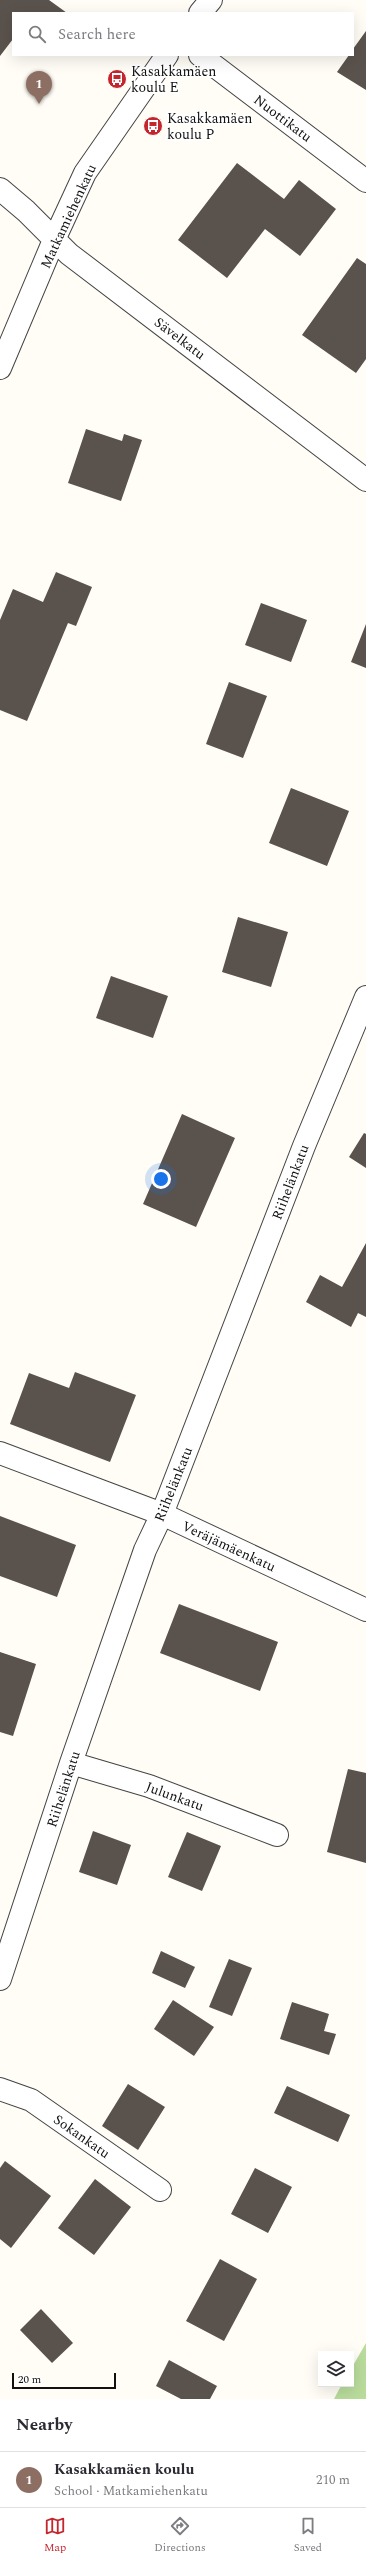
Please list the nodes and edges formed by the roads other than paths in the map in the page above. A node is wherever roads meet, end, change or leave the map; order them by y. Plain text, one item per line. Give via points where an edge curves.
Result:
1 (211, 0) edge
2 (201, 12) edge
3 (166, 56) edge
4 (201, 56) edge
5 (366, 181) edge
6 (0, 189) edge
7 (54, 240) junction
8 (0, 368) edge
9 (366, 480) edge
10 (366, 997) edge
11 (0, 1453) edge
12 (162, 1514) junction
13 (366, 1610) edge
14 (71, 1763) junction
15 (278, 1835) dead end
16 (0, 1978) edge
17 (0, 2089) edge
18 (160, 2190) dead end

1 - 2 street
3 - 7 street, Matkamiehenkatu via 85,173
4 - 5 street, Nuottikatu
6 - 7 street, Sävelkatu
7 - 8 street, Matkamiehenkatu
7 - 9 street, Sävelkatu
10 - 12 street, Riihelänkatu via 304,1146
11 - 12 street, Veräjämäenkatu
12 - 13 street, Veräjämäenkatu
12 - 14 street, Riihelänkatu via 145,1550
14 - 15 street, Julunkatu via 148,1786
14 - 16 street, Riihelänkatu
17 - 18 street, Sokankatu via 31,2100

